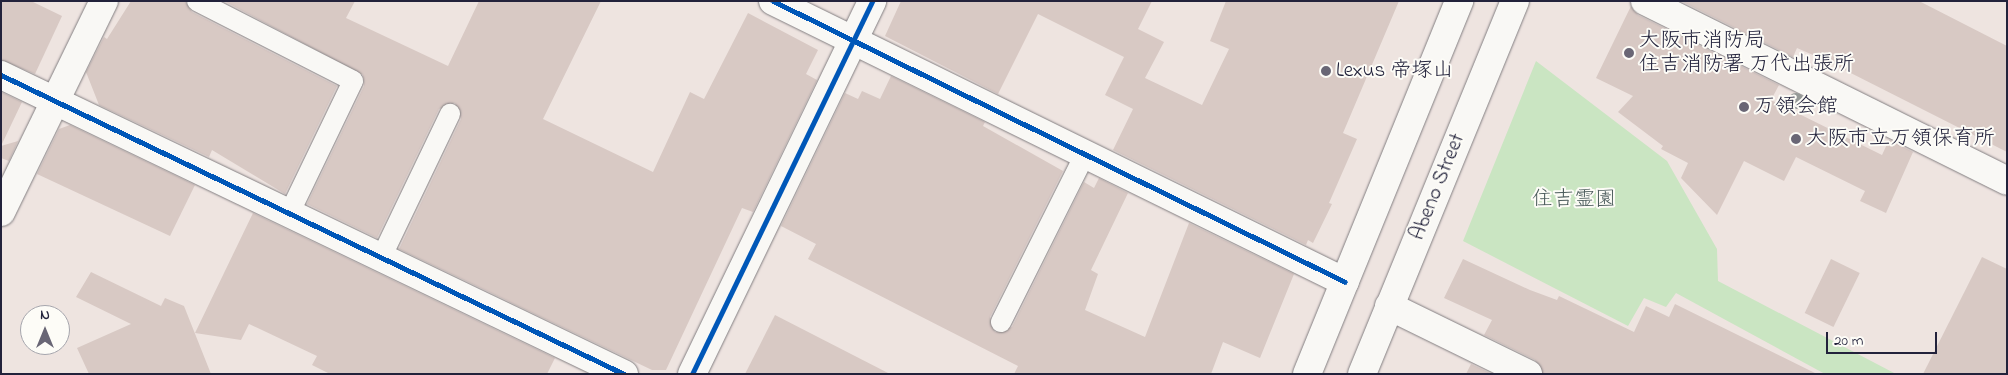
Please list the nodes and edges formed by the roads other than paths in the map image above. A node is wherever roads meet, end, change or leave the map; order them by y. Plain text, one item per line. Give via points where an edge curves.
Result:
1 (104, 1) edge
2 (197, 1) edge
3 (772, 1) edge
4 (872, 1) edge
5 (1459, 1) edge
6 (1515, 1) edge
7 (1645, 1) edge
8 (854, 40) junction
9 (1, 75) edge
10 (54, 102) junction
11 (450, 114) dead end
12 (1085, 154) junction
13 (2007, 180) edge
14 (1, 212) edge
15 (289, 214) junction
16 (381, 258) junction
17 (1345, 282) junction
18 (1389, 306) junction
19 (1001, 322) dead end
20 (624, 374) edge
21 (692, 374) edge
22 (1307, 374) edge
23 (1362, 374) edge
24 (1528, 374) edge

1 - 10 street
2 - 15 lane via 353,81
3 - 8 street
4 - 8 street
5 - 17 street
6 - 18 street, Abeno Street
7 - 13 street
8 - 12 street
8 - 21 street
9 - 10 street
10 - 14 street
10 - 15 street
11 - 16 lane
12 - 17 street
12 - 19 lane
15 - 16 street
16 - 20 street
17 - 22 street
18 - 23 street, Abeno Street
18 - 24 street

